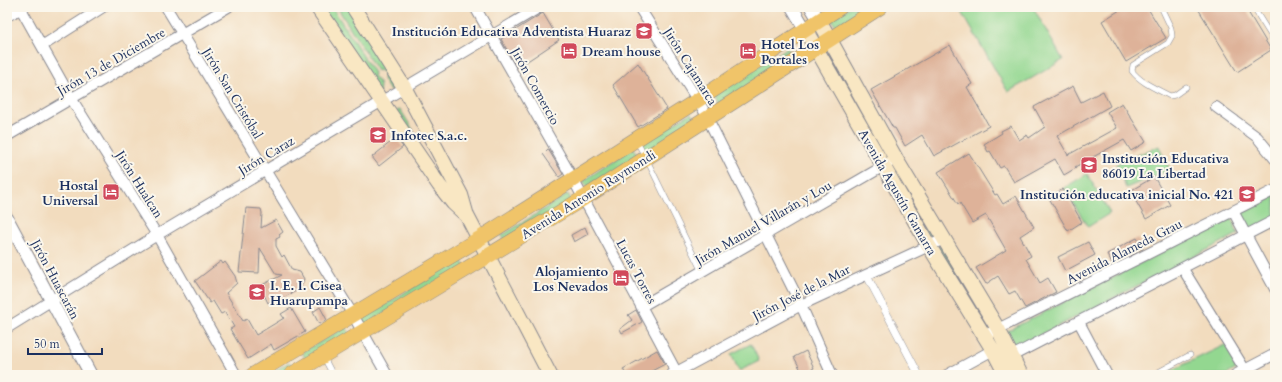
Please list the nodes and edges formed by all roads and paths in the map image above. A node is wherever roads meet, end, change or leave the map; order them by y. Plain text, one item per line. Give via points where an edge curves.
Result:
1 (103, 7) edge
2 (166, 7) edge
3 (228, 7) edge
4 (317, 7) edge
5 (353, 7) edge
6 (475, 7) edge
7 (540, 7) edge
8 (639, 7) edge
9 (792, 7) edge
10 (811, 7) edge
11 (840, 7) edge
12 (880, 7) edge
13 (1161, 7) edge
14 (1253, 7) edge
15 (22, 8) edge
16 (7, 16) edge
17 (819, 20) junction
18 (805, 29) junction
19 (182, 34) junction
20 (492, 36) junction
21 (830, 40) junction
22 (1275, 42) edge
23 (42, 46) junction
24 (816, 49) junction
25 (404, 87) junction
26 (1186, 87) dead end
27 (71, 98) junction
28 (698, 100) junction
29 (381, 101) junction
30 (1216, 107) dead end
31 (708, 119) junction
32 (7, 136) edge
33 (635, 139) junction
34 (646, 158) junction
35 (896, 159) junction
36 (1275, 159) edge
37 (883, 167) junction
38 (266, 171) junction
39 (573, 179) junction
40 (1275, 190) edge
41 (584, 198) junction
42 (1233, 211) junction
43 (467, 216) junction
44 (1275, 220) edge
45 (9, 225) edge
46 (765, 234) junction
47 (157, 235) junction
48 (1246, 235) junction
49 (479, 239) junction
50 (944, 239) junction
51 (929, 246) junction
52 (488, 256) junction
53 (1183, 268) junction
54 (702, 272) junction
55 (866, 274) junction
56 (1275, 290) edge
57 (52, 301) junction
58 (801, 305) junction
59 (642, 306) junction
60 (353, 315) junction
61 (1079, 322) junction
62 (7, 328) edge
63 (998, 329) junction
64 (363, 331) junction
65 (984, 336) junction
66 (291, 353) junction
67 (1275, 354) edge
68 (1190, 355) dead end
69 (322, 356) junction
70 (1002, 356) junction
71 (1245, 370) junction
72 (295, 372) edge
73 (676, 374) edge
74 (91, 375) edge
75 (236, 375) edge
76 (253, 375) edge
77 (333, 375) edge
78 (387, 375) edge
79 (550, 375) edge
80 (832, 375) edge
81 (919, 375) edge
82 (947, 375) edge
83 (1006, 375) edge
84 (1021, 375) edge
85 (1107, 375) edge
86 (1153, 375) edge
87 (1235, 375) edge

1 - 23 street
2 - 19 street, Jirón San Cristóbal
3 - 19 street, Jirón 13 de Diciembre
4 - 29 main road
5 - 25 main road
6 - 20 street, Jirón Comercio
7 - 20 street, Jirón Caraz
8 - 28 street, Jirón Cajamarca
9 - 18 street, Avenida Agustín Gamarra
10 - 17 street, Avenida Agustín Gamarra
11 - 17 main road, Avenida Antonio Raymondi
12 - 21 main road, Avenida Antonio Raymondi
13 - 26 lane via 1172,36 1168,43 1133,65 1132,70 1143,82 1170,96
14 - 22 lane
15 - 16 street
15 - 23 street, Jirón Hualcan
17 - 18 main road, Avenida Antonio Raymondi
17 - 21 main road, Avenida Agustín Gamarra
18 - 24 main road, Avenida Agustín Gamarra
18 - 28 main road, Avenida Antonio Raymondi
19 - 27 street, Jirón 13 de Diciembre
19 - 38 street, Jirón San Cristóbal
20 - 25 street, Jirón Caraz
20 - 39 street, Jirón Comercio
21 - 24 main road, Avenida Antonio Raymondi
21 - 35 main road, Avenida Agustín Gamarra
23 - 27 street, Jirón Hualcan
24 - 31 main road, Avenida Antonio Raymondi
24 - 37 main road, Avenida Agustín Gamarra
25 - 29 street, Jirón Caraz
25 - 43 main road via 462,196
27 - 32 street, Jirón 13 de Diciembre
27 - 47 street, Jirón Hualcan
28 - 31 street, Jirón Cajamarca
28 - 33 main road, Avenida Antonio Raymondi
29 - 38 street, Jirón Caraz
29 - 43 main road via 439,185
30 - 36 street via 1257,137
31 - 34 main road, Avenida Antonio Raymondi
31 - 46 street, Jirón Cajamarca
33 - 34 lane
33 - 39 main road, Avenida Antonio Raymondi
34 - 41 main road, Avenida Antonio Raymondi
34 - 54 lane
35 - 37 street, Jirón Manuel Villarán y Lou
35 - 50 main road, Avenida Agustín Gamarra
37 - 46 street, Jirón Manuel Villarán y Lou
37 - 51 main road, Avenida Agustín Gamarra
38 - 47 street, Jirón Caraz
38 - 60 street, Jirón San Cristóbal
39 - 41 street, Lucas Torres
39 - 49 main road, Avenida Antonio Raymondi
40 - 42 street, Avenida Alameda Grau
41 - 52 main road, Avenida Antonio Raymondi
41 - 59 street, Lucas Torres
42 - 48 street
42 - 63 street, Avenida Alameda Grau
43 - 49 main road
44 - 48 street
45 - 57 street, Jirón Huascarán
46 - 54 street, Jirón Manuel Villarán y Lou
46 - 58 street, Jirón Cajamarca
47 - 57 street, Jirón Caraz
47 - 75 street, Jirón Hualcan
48 - 53 street
48 - 56 street
49 - 52 main road
49 - 60 main road, Avenida Antonio Raymondi
50 - 51 street, Jirón José de la Mar
50 - 63 main road, Avenida Agustín Gamarra
51 - 55 street, Jirón José de la Mar
51 - 65 main road, Avenida Agustín Gamarra
52 - 64 main road, Avenida Antonio Raymondi
52 - 79 main road
53 - 61 street
53 - 71 street
54 - 59 street, Jirón Manuel Villarán y Lou
55 - 58 street, Jirón José de la Mar
55 - 81 street
57 - 62 street, Jirón Caraz
57 - 74 street, Jirón Huascarán
58 - 73 street, Jirón José de la Mar
58 - 80 street, Jirón Cajamarca
59 - 73 street, Lucas Torres
60 - 64 street, Jirón San Cristóbal
60 - 66 main road, Avenida Antonio Raymondi
61 - 70 street
61 - 85 street
63 - 65 street, Avenida Alameda Grau
63 - 70 main road, Avenida Agustín Gamarra
64 - 69 main road, Avenida Antonio Raymondi
64 - 78 street, Jirón San Cristóbal
65 - 70 main road, Avenida Agustín Gamarra
66 - 72 street
66 - 76 main road, Avenida Antonio Raymondi
67 - 71 street
68 - 86 lane
69 - 72 main road, Avenida Antonio Raymondi
69 - 77 lane
70 - 82 street
70 - 83 main road, Avenida Agustín Gamarra
70 - 84 main road, Avenida Agustín Gamarra
71 - 87 street

